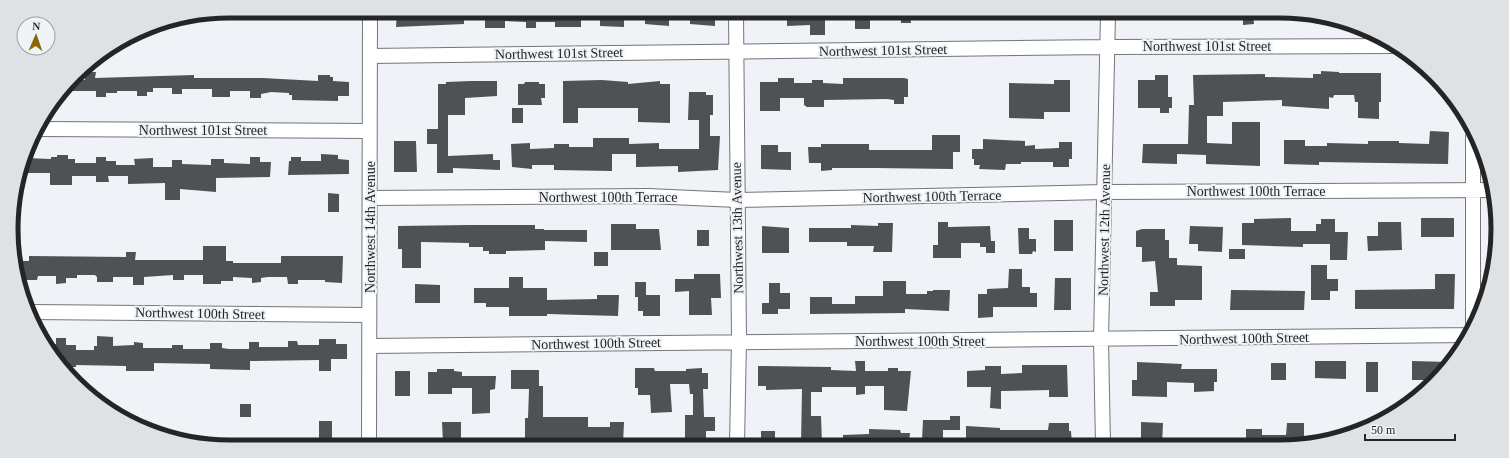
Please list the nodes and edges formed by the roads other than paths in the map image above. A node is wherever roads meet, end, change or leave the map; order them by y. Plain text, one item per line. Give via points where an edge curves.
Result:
1 (370, 18) edge
2 (736, 18) edge
3 (1108, 18) edge
4 (1386, 46) edge
5 (1108, 47) junction
6 (736, 51) junction
7 (370, 56) junction
8 (44, 128) edge
9 (370, 131) junction
10 (1474, 146) edge
11 (1473, 190) junction
12 (1487, 190) edge
13 (1105, 192) junction
14 (370, 198) junction
15 (737, 200) junction
16 (35, 312) edge
17 (1473, 314) edge
18 (369, 315) junction
19 (1462, 335) edge
20 (1102, 340) junction
21 (739, 341) junction
22 (369, 346) junction
23 (369, 440) edge
24 (737, 440) edge
25 (1103, 440) edge

1 - 7 street, Northwest 14th Avenue
2 - 6 street, Northwest 13th Avenue
3 - 5 street, Northwest 12th Avenue
4 - 5 street, Northwest 101st Street
5 - 6 street, Northwest 101st Street
5 - 13 street, Northwest 12th Avenue
6 - 7 street, Northwest 101st Street
6 - 15 street, Northwest 13th Avenue
7 - 9 street, Northwest 14th Avenue
8 - 9 street, Northwest 101st Street
9 - 14 street, Northwest 14th Avenue
10 - 11 street
11 - 12 street, Northwest 100th Terrace
11 - 13 street, Northwest 100th Terrace
11 - 17 street
13 - 15 street, Northwest 100th Terrace
13 - 20 street, Northwest 12th Avenue
14 - 15 street, Northwest 100th Terrace via 648,196
14 - 18 street, Northwest 14th Avenue
15 - 21 street, Northwest 13th Avenue
16 - 18 street, Northwest 100th Street
18 - 22 street, Northwest 14th Avenue
19 - 20 street, Northwest 100th Street
20 - 21 street, Northwest 100th Street
20 - 25 street, Northwest 12th Avenue
21 - 22 street, Northwest 100th Street
21 - 24 street, Northwest 13th Avenue
22 - 23 street, Northwest 14th Avenue

